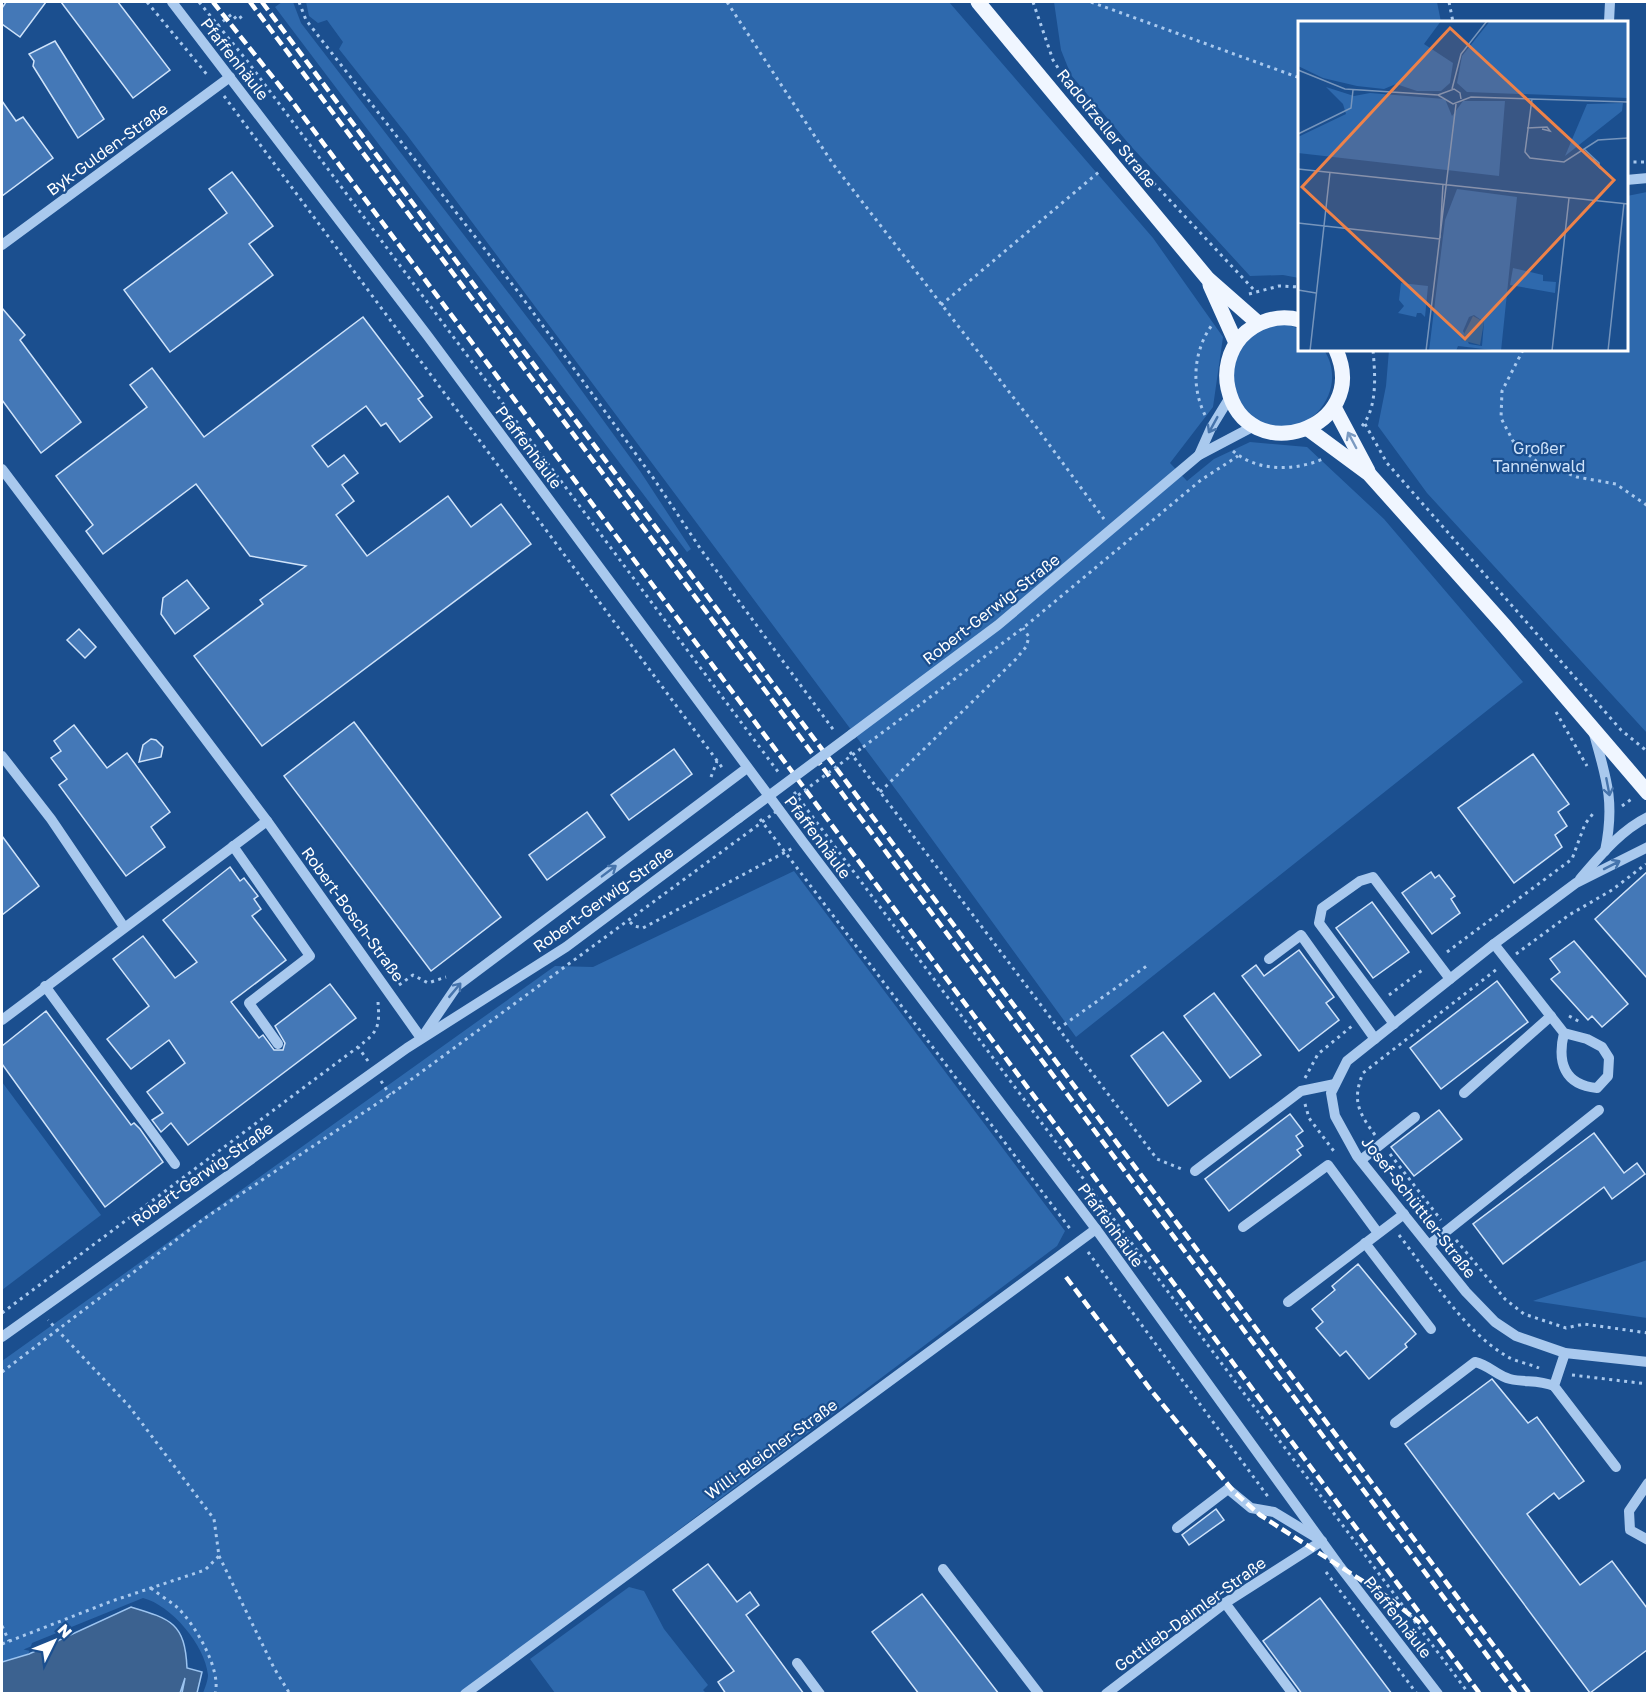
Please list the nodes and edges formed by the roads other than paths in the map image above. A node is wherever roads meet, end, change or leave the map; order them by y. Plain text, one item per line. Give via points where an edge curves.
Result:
1 (172, 2) edge
2 (978, 2) edge
3 (1610, 2) edge
4 (1609, 21) edge
5 (230, 77) junction
6 (1647, 178) edge
7 (1628, 180) edge
8 (2, 245) edge
9 (1208, 279) junction
10 (1298, 320) edge
11 (1258, 323) junction
12 (1236, 343) junction
13 (1336, 351) edge
14 (1230, 397) junction
15 (1334, 407) junction
16 (1254, 426) junction
17 (1308, 429) junction
18 (1199, 455) junction
19 (2, 468) edge
20 (1370, 474) junction
21 (1593, 730) junction
22 (2, 756) edge
23 (747, 768) junction
24 (1647, 793) edge
25 (1647, 816) edge
26 (267, 821) junction
27 (233, 846) junction
28 (1647, 847) edge
29 (1605, 851) junction
30 (1576, 883) junction
31 (124, 927) junction
32 (1494, 944) junction
33 (1269, 959) dead end
34 (1450, 979) junction
35 (45, 986) junction
36 (1551, 1016) junction
37 (2, 1020) edge
38 (1394, 1024) junction
39 (1564, 1033) junction
40 (421, 1038) junction
41 (1375, 1039) junction
42 (278, 1044) dead end
43 (1335, 1084) junction
44 (1464, 1093) dead end
45 (1599, 1110) dead end
46 (1415, 1117) dead end
47 (1361, 1160) junction
48 (175, 1164) dead end
49 (1194, 1171) road end
50 (1404, 1214) junction
51 (1244, 1227) dead end
52 (1096, 1229) junction
53 (1378, 1233) junction
54 (1365, 1244) junction
55 (1429, 1245) junction
56 (1288, 1302) dead end
57 (1431, 1329) dead end
58 (2, 1337) edge
59 (1565, 1353) junction
60 (1647, 1362) edge
61 (1554, 1386) junction
62 (1395, 1423) dead end
63 (1616, 1467) dead end
64 (1647, 1483) edge
65 (1177, 1528) dead end
66 (1647, 1540) edge
67 (1322, 1541) junction
68 (943, 1569) dead end
69 (1225, 1603) junction
70 (797, 1663) dead end
71 (465, 1694) edge
72 (820, 1694) edge
73 (1039, 1694) edge
74 (1106, 1694) edge
75 (1293, 1694) edge
76 (1438, 1694) edge

1 - 5 street, Pfaffenhäule
2 - 9 main road, Radolfzeller Straße
3 - 4 street
5 - 8 street, Byk-Gulden-Straße
5 - 23 street, Pfaffenhäule via 427,335
6 - 7 street
9 - 11 main road
9 - 12 main road
10 - 11 main road via 1283,317
11 - 12 main road
12 - 14 main road via 1228,360
13 - 15 main road via 1343,376
14 - 16 main road
14 -> 18 street, Robert-Gerwig-Straße
15 - 17 main road
20 -> 15 main road
16 - 17 main road via 1271,433 1290,434
16 - 18 street, Robert-Gerwig-Straße
17 - 20 main road
18 - 40 street, Robert-Gerwig-Straße, bridge via 998,625 567,947
19 - 26 street, Robert-Bosch-Straße
20 - 21 main road
21 - 24 main road
21 -> 29 street via 1611,806
22 - 31 street via 51,819
40 -> 23 street via 457,986
23 - 52 street, Pfaffenhäule
25 - 29 street, Josef-Schüttler-Straße
26 - 27 street
26 - 40 street, Robert-Bosch-Straße
27 - 31 street
27 - 42 street via 310,956 249,1003
30 -> 28 street, Josef-Schüttler-Straße
29 - 30 street, Josef-Schüttler-Straße
30 - 32 street, Josef-Schüttler-Straße
31 - 35 street
32 - 34 street, Josef-Schüttler-Straße
32 - 36 street
33 - 41 street via 1300,935
34 - 38 street, Josef-Schüttler-Straße
34 - 38 street via 1373,877 1360,881 1322,908 1318,923
35 - 37 street
35 - 48 street
36 - 39 street
36 - 44 street
38 - 41 street, Josef-Schüttler-Straße
39 - 39 street via 1560,1049 1564,1069 1583,1087 1597,1088 1608,1076 1609,1058 1602,1047
40 - 58 street, Robert-Gerwig-Straße
41 - 43 street, Josef-Schüttler-Straße via 1347,1061
43 - 47 street, Josef-Schüttler-Straße via 1331,1093 1335,1116
43 - 49 street via 1301,1091
45 - 55 street
46 - 47 street
47 - 50 street, Josef-Schüttler-Straße
50 - 53 street
50 - 55 street, Josef-Schüttler-Straße
51 - 53 street via 1328,1165
52 - 67 street, Pfaffenhäule
52 - 71 street, Willi-Bleicher-Straße
53 - 54 street
54 - 56 street
54 - 57 street
55 - 59 street, Josef-Schüttler-Straße via 1495,1322 1516,1336
59 - 60 street, Josef-Schüttler-Straße
59 - 61 street
61 - 62 street via 1539,1380 1509,1379 1475,1362
61 - 63 street
64 - 66 street via 1629,1511 1630,1530
65 - 67 street via 1228,1489 1251,1508 1274,1512
67 - 69 street, Gottlieb-Daimler-Straße
67 - 76 street, Pfaffenhäule
68 - 73 street
69 - 74 street, Gottlieb-Daimler-Straße
69 - 75 street
70 - 72 street

